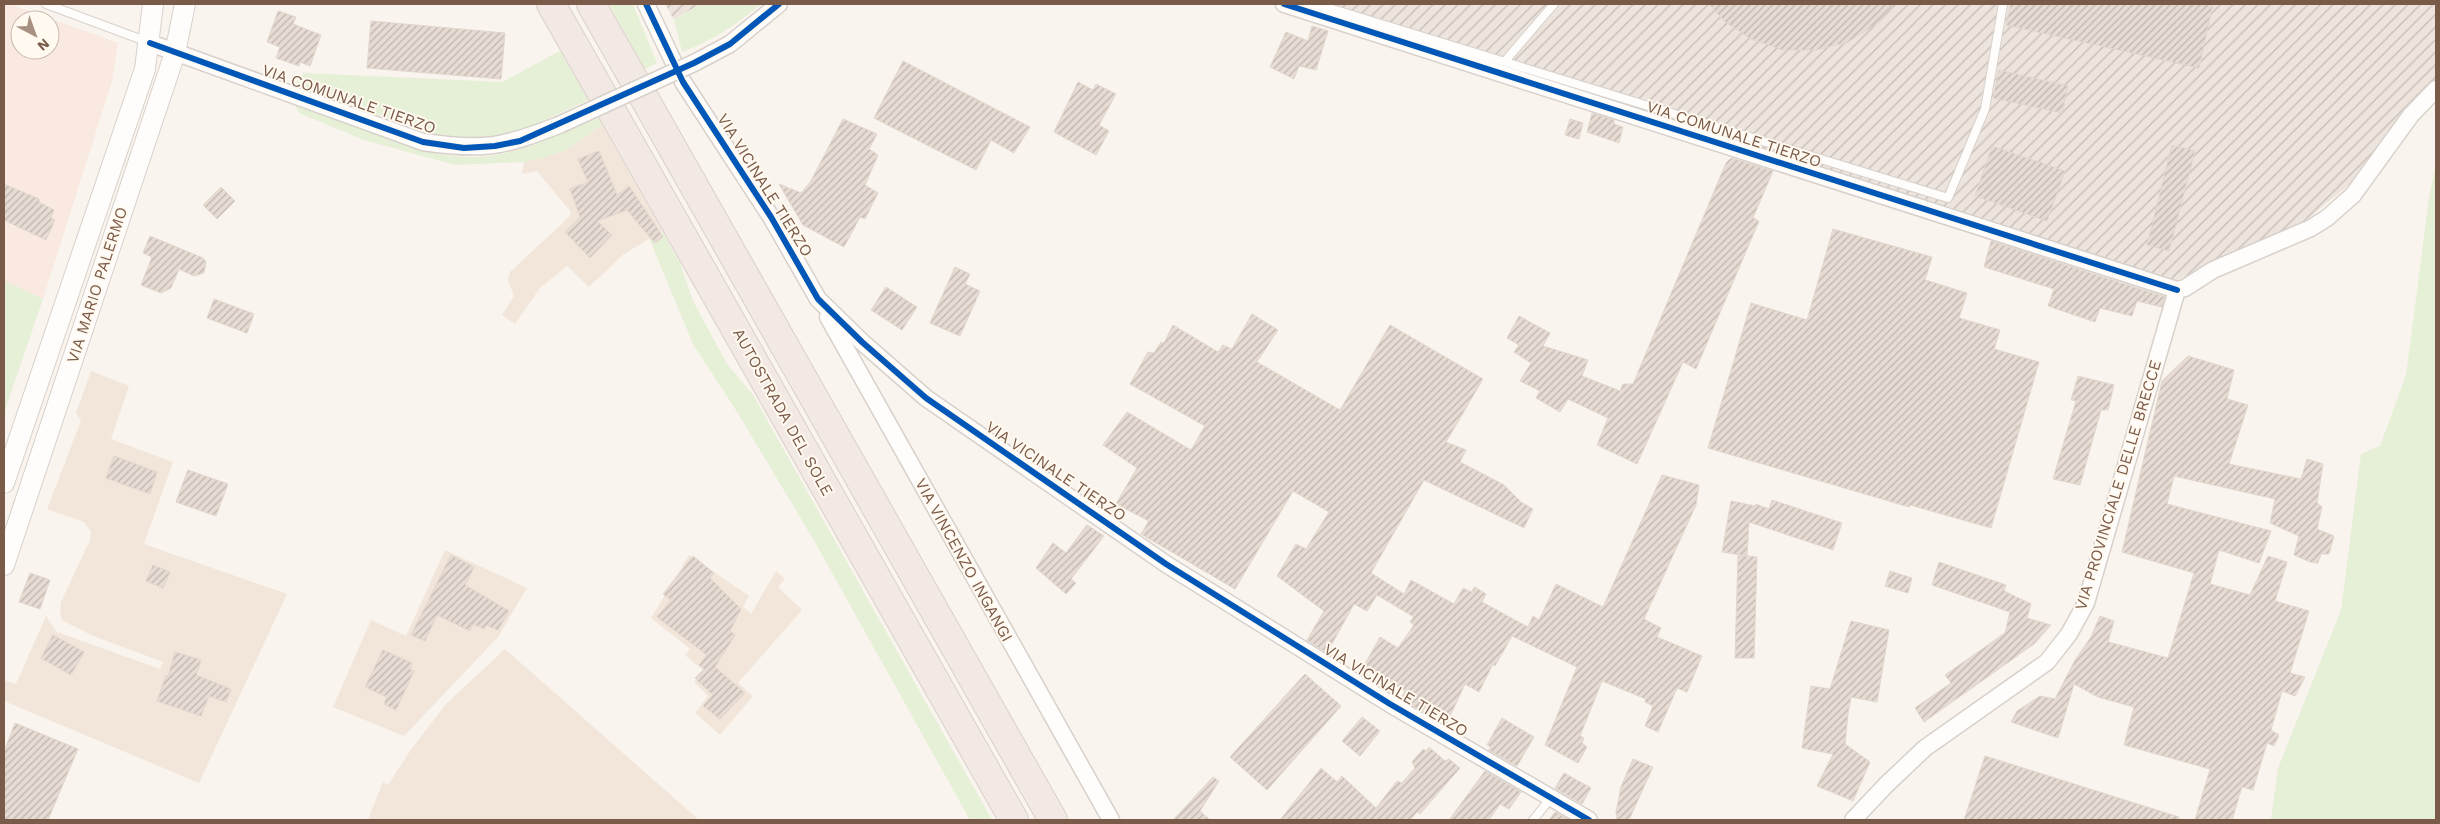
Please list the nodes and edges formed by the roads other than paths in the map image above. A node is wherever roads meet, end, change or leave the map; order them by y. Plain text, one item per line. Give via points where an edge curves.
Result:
1 (46, 4) edge
2 (153, 4) edge
3 (185, 4) edge
4 (551, 4) edge
5 (591, 4) edge
6 (646, 4) edge
7 (779, 4) edge
8 (1284, 4) edge
9 (1316, 4) edge
10 (1554, 4) edge
11 (2003, 4) edge
12 (150, 43) junction
13 (175, 53) junction
14 (1505, 61) junction
15 (2436, 88) edge
16 (2177, 290) junction
17 (818, 299) junction
18 (4, 482) edge
19 (4, 565) edge
20 (1551, 798) junction
21 (1014, 820) edge
22 (1053, 820) edge
23 (1111, 820) edge
24 (1533, 820) edge
25 (1589, 820) edge
26 (1853, 820) edge

1 - 12 lane
2 - 12 street, VIA MARIO PALERMO
3 - 13 street, VIA MARIO PALERMO
4 - 21 highway, AUTOSTRADA DEL SOLE
5 - 22 highway, AUTOSTRADA DEL SOLE
6 - 17 street, VIA VICINALE TIERZO via 683,82 771,217
7 - 13 street, VIA COMUNALE TIERZO, bridge via 730,44 694,63 559,125 520,141 496,146 464,148 424,142
8 - 16 street, VIA COMUNALE TIERZO
9 - 14 lane
10 - 14 lane
11 - 14 lane via 1985,109 1948,198
12 - 13 street, VIA COMUNALE TIERZO
12 - 18 street, VIA MARIO PALERMO via 142,78
13 - 19 street, VIA MARIO PALERMO
15 - 16 street via 2411,115 2352,195 2327,218
16 - 26 street, VIA PROVINCIALE DELLE BRECCE via 2086,603 2069,634 2039,668 1925,748
17 - 20 street, VIA VICINALE TIERZO via 926,398 1166,564 1390,704
17 - 23 street, VIA VINCENZO INGANGI
20 - 24 lane
20 - 25 street, VIA VICINALE TIERZO

